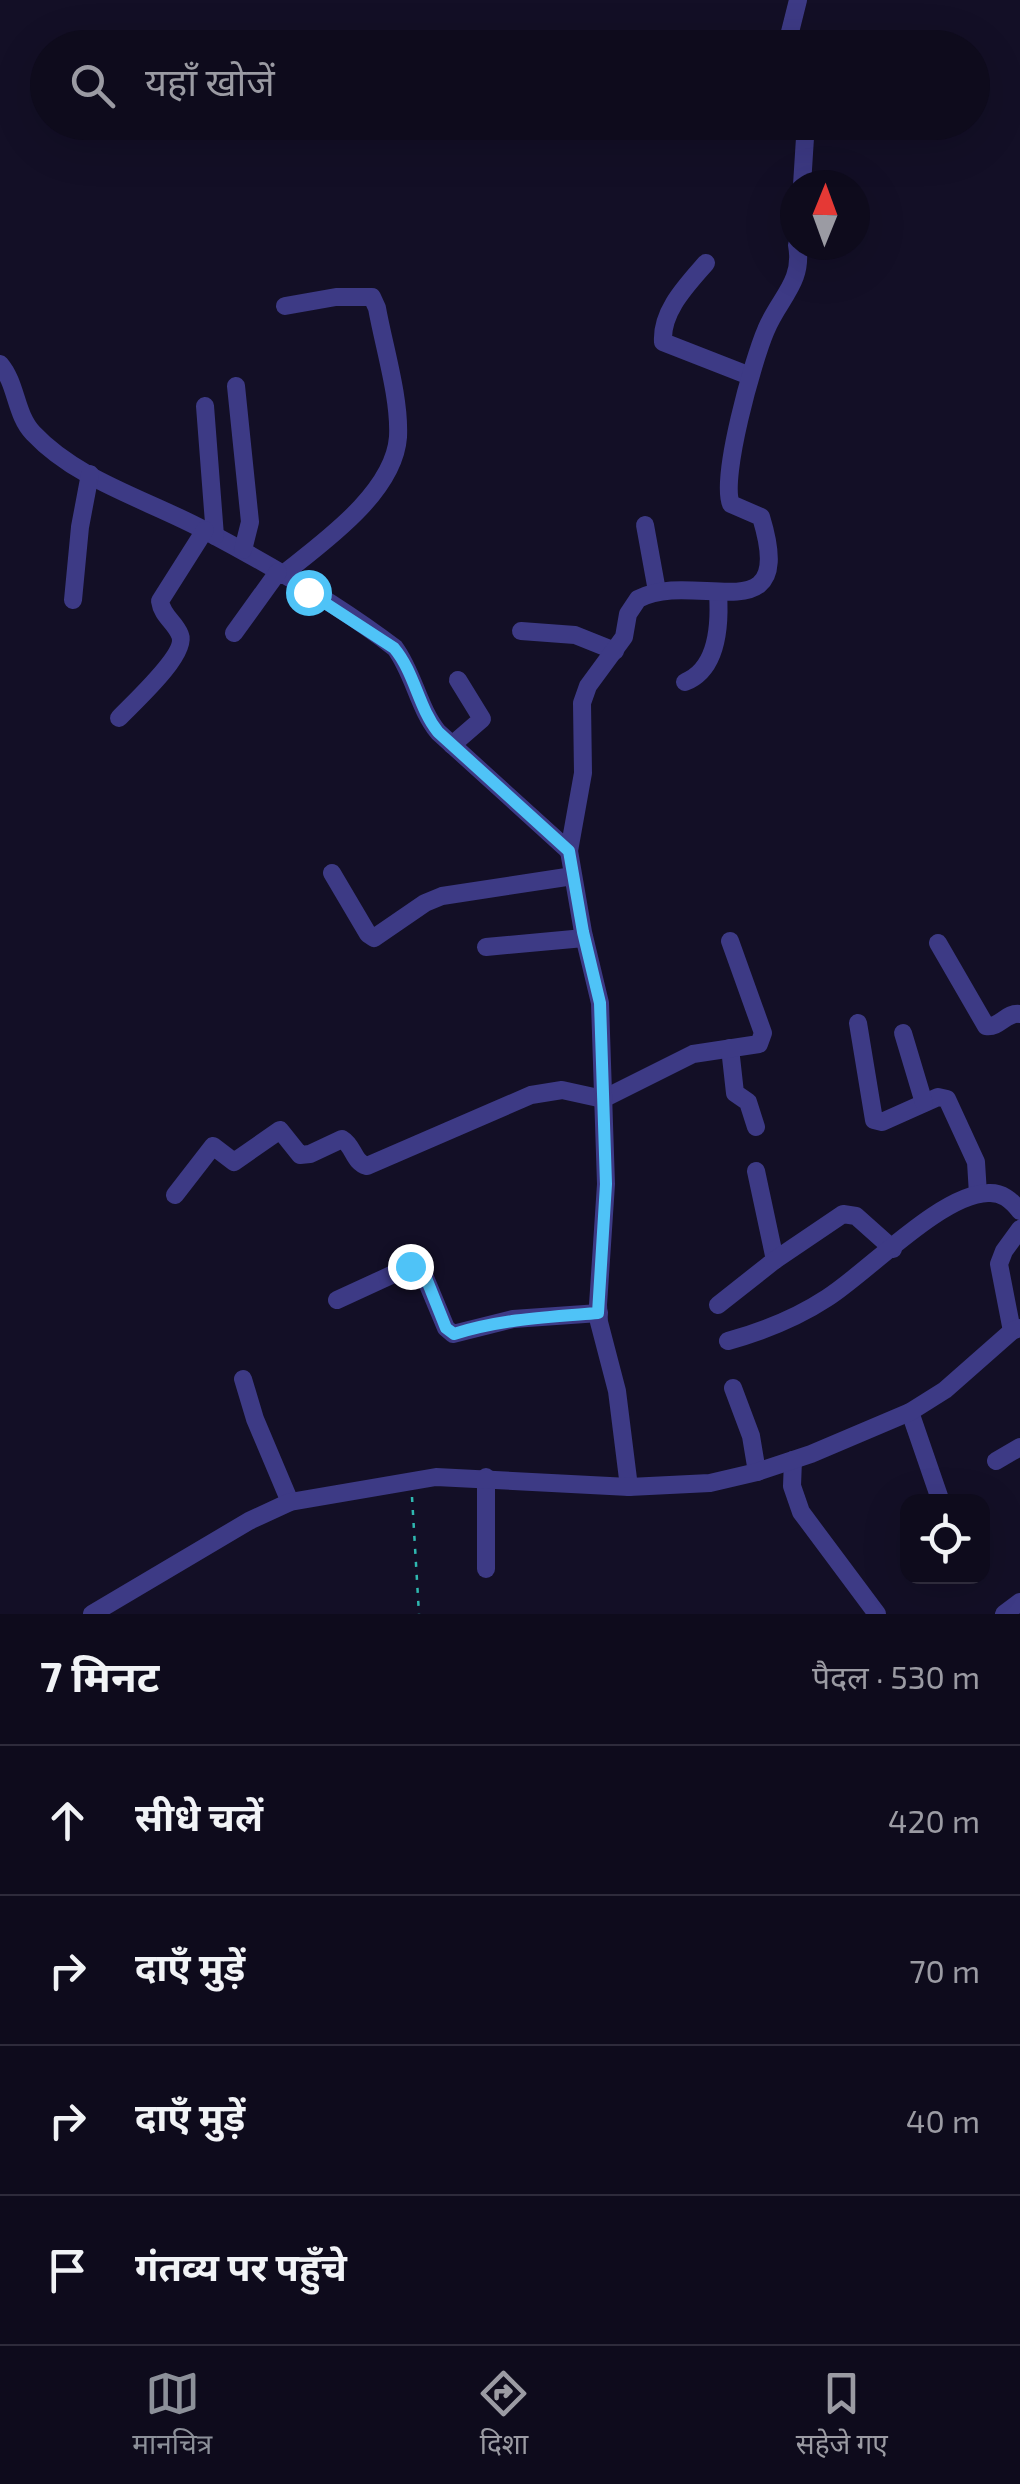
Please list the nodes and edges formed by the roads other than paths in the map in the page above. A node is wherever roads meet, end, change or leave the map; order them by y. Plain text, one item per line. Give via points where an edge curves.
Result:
1 (798, 0) edge
2 (790, 30) edge
3 (805, 140) edge
4 (803, 170) edge
5 (798, 260) edge
6 (706, 263) dead end
7 (285, 306) dead end
8 (0, 364) edge
9 (750, 376) junction
10 (236, 386) dead end
11 (205, 406) dead end
12 (90, 474) junction
13 (645, 525) dead end
14 (210, 533) junction
15 (243, 550) junction
16 (280, 574) junction
17 (657, 591) junction
18 (718, 594) junction
19 (74, 600) dead end
20 (521, 631) dead end
21 (234, 632) dead end
22 (615, 651) junction
23 (458, 680) dead end
24 (685, 682) dead end
25 (119, 718) dead end
26 (452, 745) junction
27 (569, 851) junction
28 (332, 873) dead end
29 (573, 876) junction
30 (584, 938) junction
31 (730, 941) dead end
32 (938, 943) dead end
33 (486, 947) dead end
34 (1020, 1014) edge
35 (858, 1023) dead end
36 (902, 1033) dead end
37 (730, 1048) junction
38 (603, 1100) junction
39 (924, 1103) junction
40 (756, 1127) dead end
41 (756, 1171) dead end
42 (978, 1194) junction
43 (175, 1195) dead end
44 (1020, 1211) edge
45 (1020, 1229) edge
46 (893, 1249) junction
47 (775, 1260) junction
48 (337, 1300) dead end
49 (718, 1305) dead end
50 (598, 1313) junction
51 (1016, 1330) edge
52 (728, 1341) dead end
53 (243, 1379) dead end
54 (733, 1388) dead end
55 (910, 1412) junction
56 (1020, 1447) edge
57 (793, 1460) junction
58 (996, 1461) dead end
59 (757, 1472) junction
60 (486, 1478) junction
61 (629, 1486) junction
62 (939, 1494) edge
63 (290, 1502) junction
64 (486, 1569) dead end
65 (1020, 1602) edge
66 (92, 1614) edge
67 (877, 1614) edge
68 (1004, 1614) edge

1 - 2 street
3 - 4 street
5 - 9 street via 798,274
6 - 9 street via 670,311 663,342
7 - 16 street via 359,294 376,301 398,437 368,500
8 - 12 street via 29,429
9 - 18 street via 728,496 736,509 760,518 769,572 757,586
10 - 15 street via 250,522
11 - 14 street
12 - 14 street
12 - 19 street
13 - 17 street
14 - 15 street
14 - 25 street via 160,601 180,635 180,648
15 - 16 street
16 - 21 street
16 - 26 street via 394,648 428,720
17 - 18 street
17 - 22 street via 632,605
18 - 24 street via 712,649
20 - 22 street via 574,635
22 - 27 street via 582,703 583,773
23 - 26 street via 482,718
26 - 27 street
27 - 29 street
28 - 29 street via 374,938 442,896
29 - 30 street
30 - 33 street
30 - 38 street via 600,1003
31 - 37 street via 764,1038
32 - 34 street via 986,1026
35 - 39 street via 874,1120
36 - 39 street
37 - 38 street via 676,1060
37 - 40 street via 735,1092 748,1102
38 - 43 street via 540,1092 367,1166 342,1140 300,1155 280,1130 234,1162 217,1146 210,1148
38 - 50 street
39 - 42 street via 938,1096 950,1104 976,1162
41 - 47 street
42 - 44 street via 1002,1195
42 - 46 street via 929,1218
45 - 51 street via 999,1264
46 - 47 street via 847,1213
46 - 52 street via 798,1316
47 - 49 street
48 - 50 street via 413,1265 422,1268 454,1334 512,1320
50 - 61 street
51 - 55 street
53 - 63 street
54 - 59 street
55 - 57 street
55 - 62 street
56 - 58 street
57 - 59 street
57 - 67 street via 794,1497 802,1512
59 - 61 street via 710,1483
60 - 61 street
60 - 63 street via 411,1480
60 - 64 street
63 - 66 street
65 - 68 street

